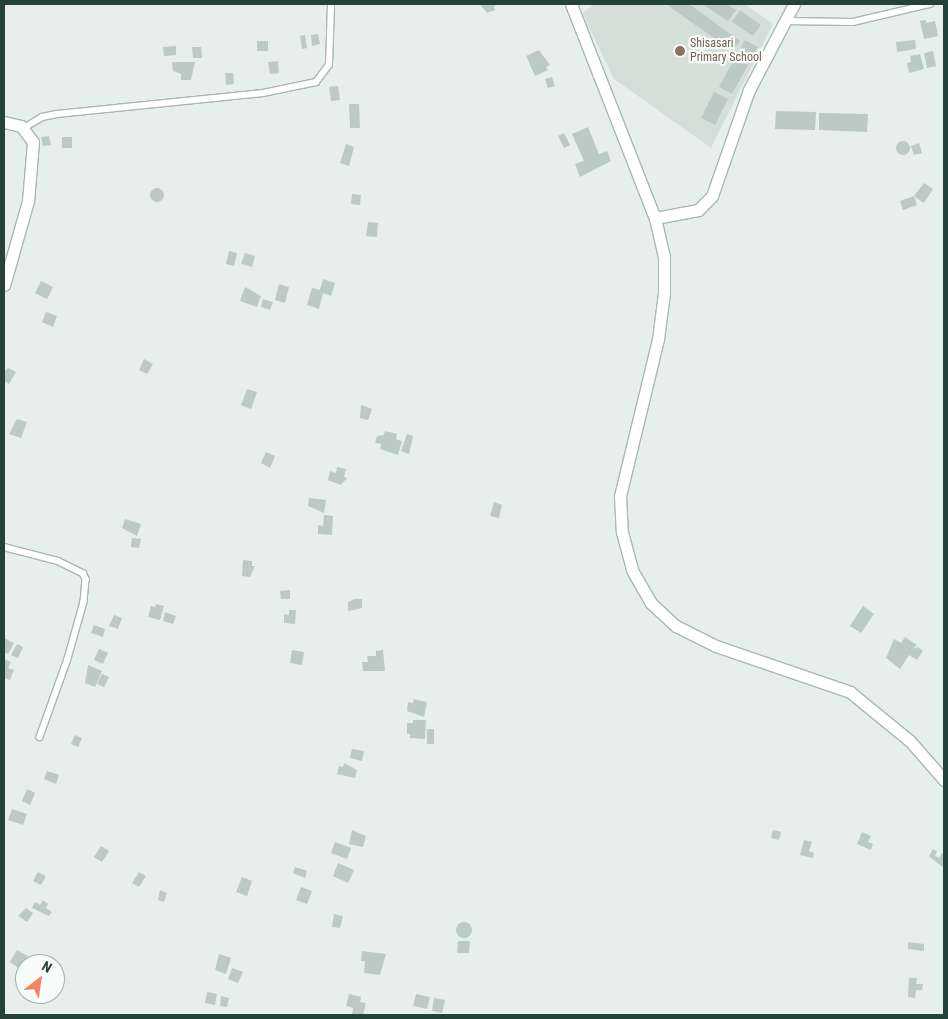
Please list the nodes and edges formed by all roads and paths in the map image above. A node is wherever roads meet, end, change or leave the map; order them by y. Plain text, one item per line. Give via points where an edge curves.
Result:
1 (331, 4) edge
2 (572, 4) edge
3 (794, 4) edge
4 (930, 4) edge
5 (785, 21) junction
6 (4, 122) edge
7 (24, 128) junction
8 (655, 218) junction
9 (4, 285) edge
10 (4, 547) edge
11 (40, 737) dead end
12 (944, 780) edge

1 - 7 lane via 329,65 316,82 263,93 58,114 42,117
2 - 8 street
3 - 5 street
4 - 5 lane via 853,22
5 - 8 street via 749,90 712,196 698,210
6 - 7 street
7 - 9 street via 33,142 28,201
8 - 12 street via 664,257 661,317 620,496 622,532 632,570 651,603 676,626 716,646 850,692 910,741
10 - 11 lane via 58,561 83,573 86,579 84,602 68,659

